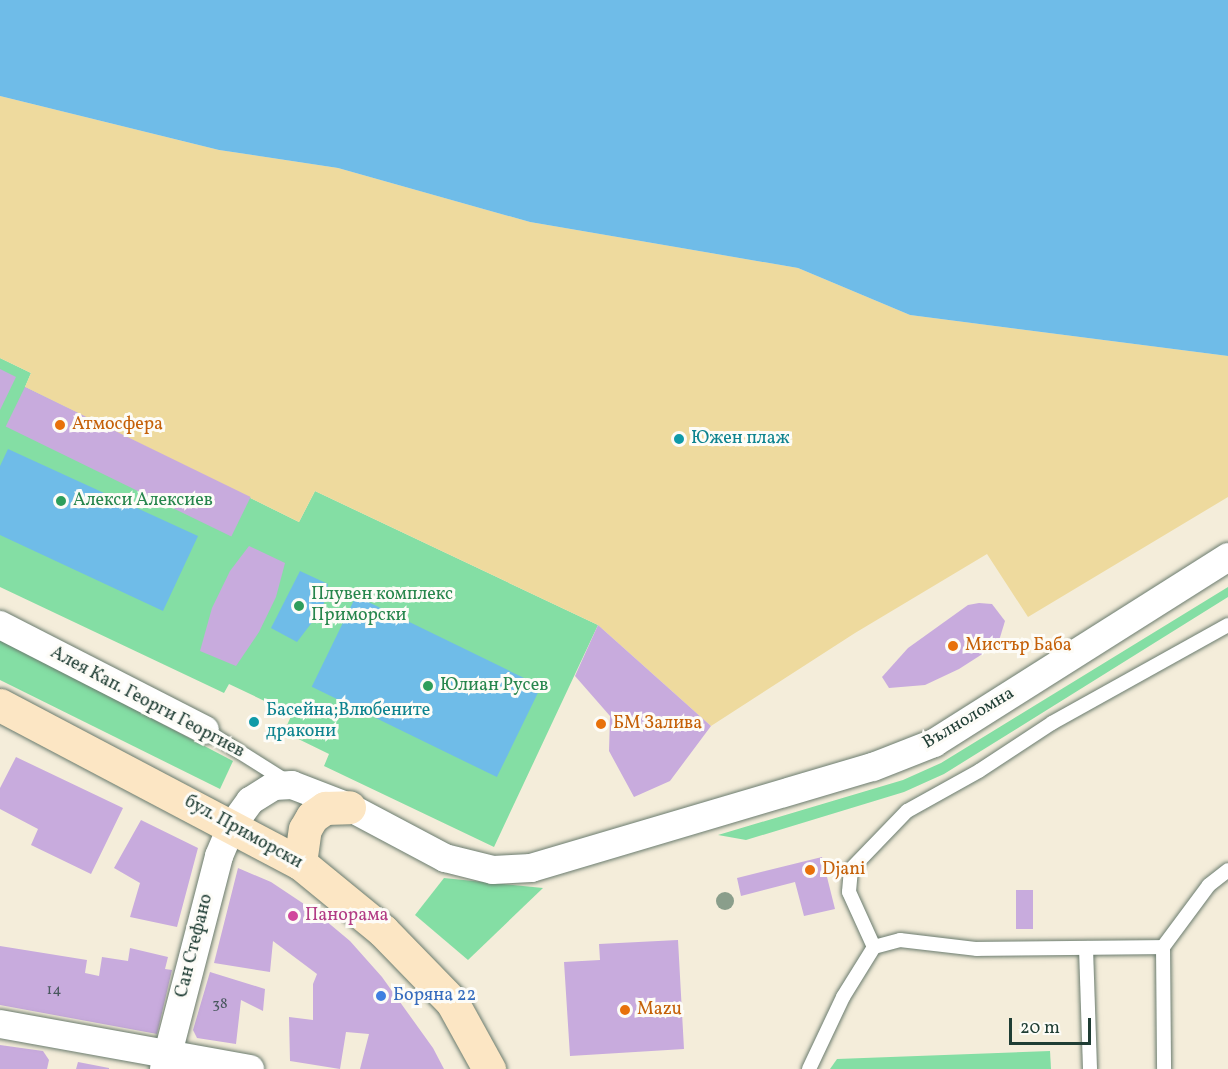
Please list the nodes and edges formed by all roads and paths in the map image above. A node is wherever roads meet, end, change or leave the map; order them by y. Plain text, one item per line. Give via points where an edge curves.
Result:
1 (1228, 558) edge
2 (0, 625) edge
3 (1228, 625) edge
4 (0, 705) edge
5 (205, 730) joint
6 (292, 785) junction
7 (349, 807) junction
8 (232, 826) junction
9 (300, 863) junction
10 (1228, 870) edge
11 (874, 947) junction
12 (1163, 947) junction
13 (1086, 948) junction
14 (0, 1024) edge
15 (166, 1061) edge
16 (250, 1069) edge
17 (489, 1069) edge
18 (809, 1069) edge
19 (1090, 1069) edge
20 (1164, 1069) edge

1 - 7 street, Вълноломна via 934,743 873,767 531,868 493,870 445,858
2 - 5 street, Алея Кап. Георги Георгиев
3 - 11 lane via 1072,711 908,811 851,869 849,892
4 - 8 main road, бул. Приморски
5 - 6 lane, Алея Кап. Георги Георгиев
6 - 7 street, Вълноломна
6 - 8 street, Сан Стефано via 274,786 256,795
7 - 9 main road via 325,808 312,817 305,830
8 - 9 main road, бул. Приморски
8 - 15 street, Сан Стефано via 219,856
9 - 17 main road, бул. Приморски via 383,931 452,1002
10 - 12 lane via 1209,885
11 - 13 lane via 900,940 978,949
11 - 18 lane via 843,997
12 - 13 lane
12 - 20 lane
13 - 19 lane
14 - 15 street
15 - 16 street

